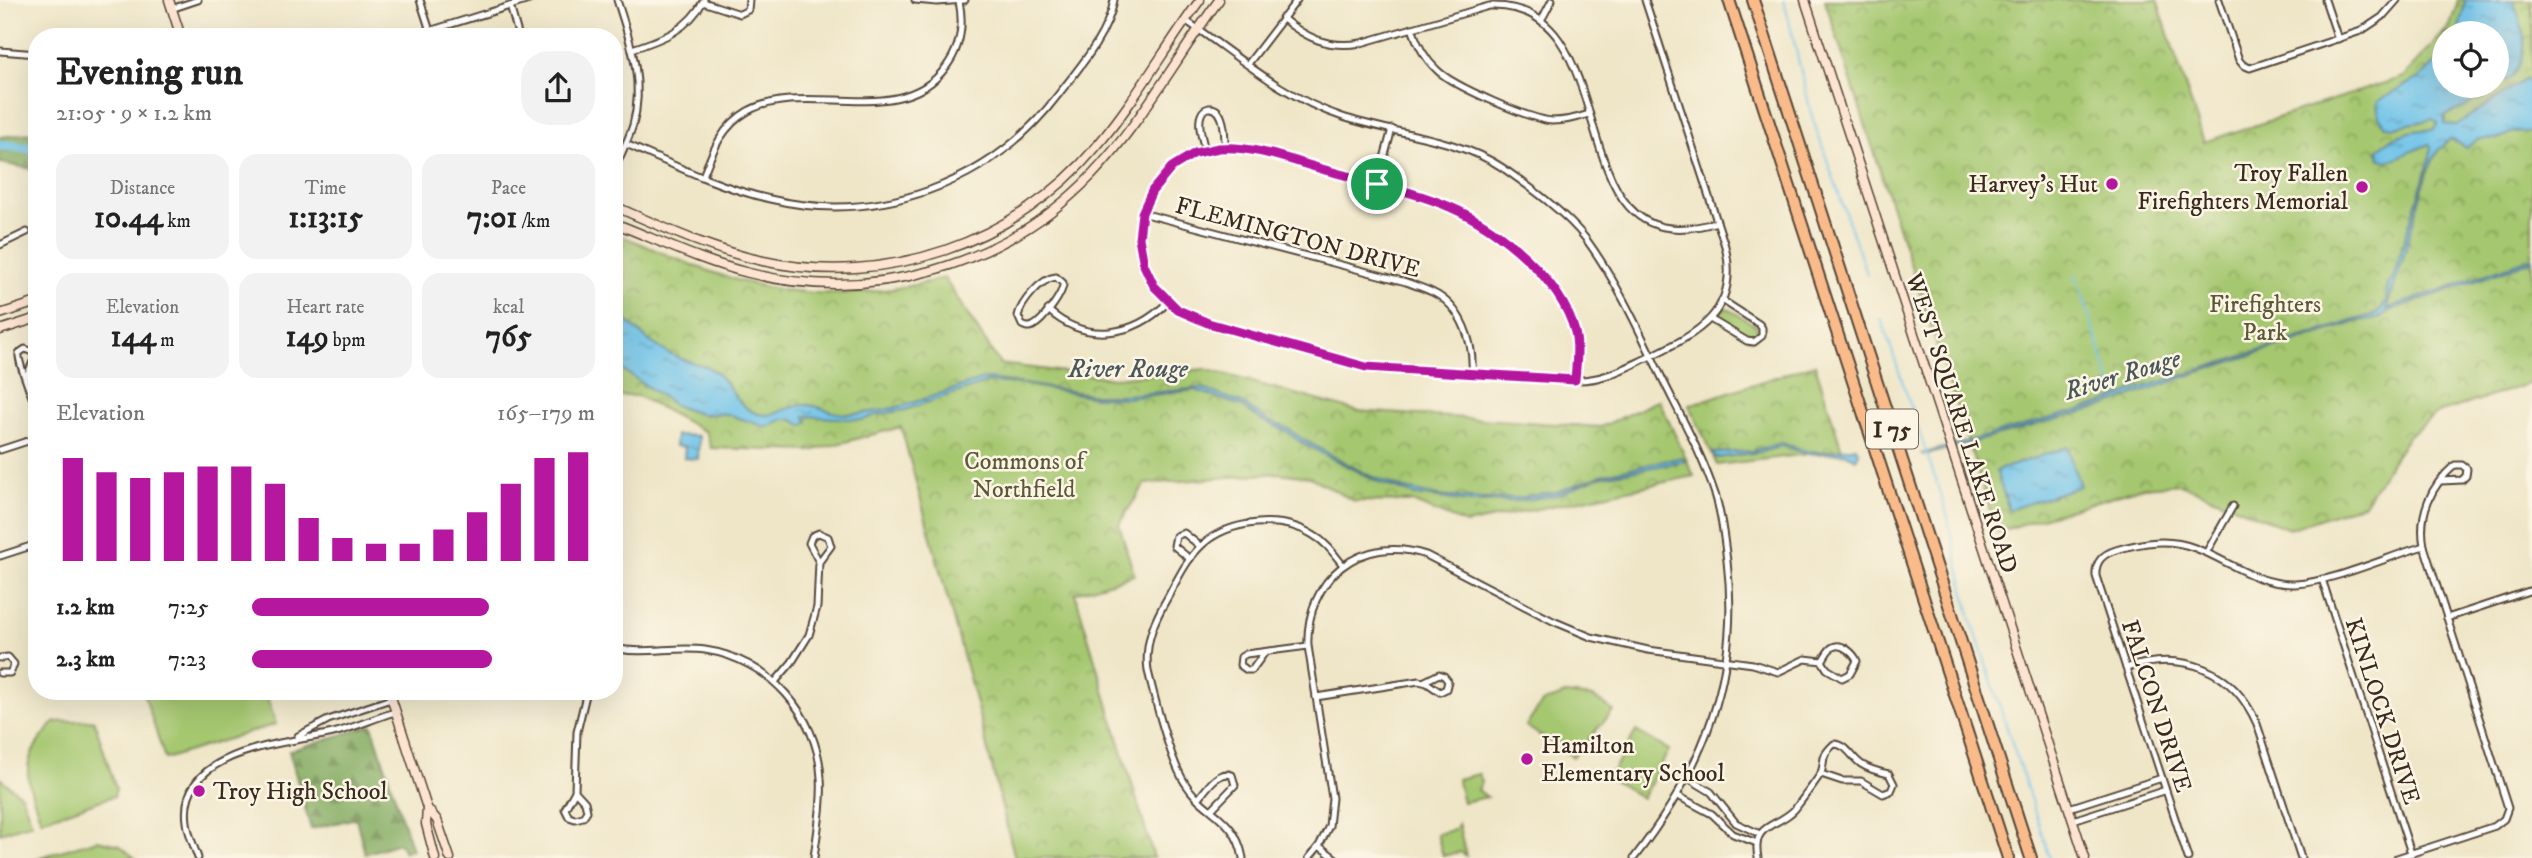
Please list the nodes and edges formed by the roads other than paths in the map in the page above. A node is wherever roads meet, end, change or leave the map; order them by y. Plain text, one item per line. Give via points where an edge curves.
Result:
1 (198, 0) edge
2 (421, 0) edge
3 (528, 0) edge
4 (617, 0) edge
5 (749, 0) edge
6 (915, 0) edge
7 (962, 0) edge
8 (1114, 0) edge
9 (1200, 0) edge
10 (1219, 0) edge
11 (1297, 0) edge
12 (1552, 0) edge
13 (1645, 0) edge
14 (1729, 0) edge
15 (1753, 0) edge
16 (1805, 0) edge
17 (2219, 0) edge
18 (2325, 0) edge
19 (2397, 0) edge
20 (703, 1) edge
21 (170, 4) edge
22 (510, 6) junction
23 (1282, 18) junction
24 (1542, 19) junction
25 (1185, 20) junction
26 (178, 28) edge
27 (429, 28) edge
28 (440, 28) edge
29 (516, 28) edge
30 (1412, 28) junction
31 (1198, 29) junction
32 (2338, 39) junction
33 (632, 49) junction
34 (0, 51) edge
35 (28, 53) edge
36 (1248, 64) junction
37 (1589, 114) junction
38 (1392, 129) junction
39 (626, 144) junction
40 (1225, 147) junction
41 (1205, 150) junction
42 (623, 151) edge
43 (703, 176) junction
44 (1377, 184) junction
45 (623, 210) edge
46 (1142, 213) junction
47 (1717, 222) junction
48 (623, 227) edge
49 (27, 232) dead end
50 (0, 244) edge
51 (1722, 300) junction
52 (1168, 302) junction
53 (28, 305) edge
54 (1048, 310) junction
55 (0, 314) edge
56 (1710, 319) junction
57 (28, 321) edge
58 (0, 330) edge
59 (28, 350) edge
60 (1652, 356) junction
61 (28, 373) edge
62 (1472, 373) junction
63 (26, 377) junction
64 (1575, 380) junction
65 (28, 383) edge
66 (28, 441) edge
67 (0, 450) edge
68 (2441, 481) junction
69 (2233, 506) dead end
70 (2424, 546) junction
71 (28, 547) edge
72 (1200, 547) junction
73 (2206, 553) junction
74 (0, 556) edge
75 (1190, 559) junction
76 (819, 562) junction
77 (1343, 565) junction
78 (2322, 579) junction
79 (2532, 590) edge
80 (2447, 618) junction
81 (1308, 646) junction
82 (623, 649) edge
83 (1265, 652) junction
84 (0, 658) edge
85 (1726, 660) junction
86 (1822, 661) junction
87 (2126, 668) junction
88 (0, 673) edge
89 (775, 682) junction
90 (1423, 682) junction
91 (1316, 697) junction
92 (378, 700) edge
93 (391, 700) edge
94 (585, 700) edge
95 (395, 712) junction
96 (292, 739) junction
97 (1821, 774) junction
98 (1688, 778) junction
99 (2162, 778) junction
100 (2166, 790) junction
101 (575, 791) junction
102 (1678, 796) junction
103 (1199, 798) junction
104 (427, 808) junction
105 (2069, 808) junction
106 (1212, 809) junction
107 (2073, 820) junction
108 (1759, 838) junction
109 (1319, 846) junction
110 (2411, 853) junction
111 (198, 858) edge
112 (435, 858) edge
113 (450, 858) edge
114 (814, 858) edge
115 (1243, 858) edge
116 (1309, 858) edge
117 (1335, 858) edge
118 (1634, 858) edge
119 (1758, 858) edge
120 (2008, 858) edge
121 (2031, 858) edge
122 (2085, 858) edge
123 (2188, 858) edge
124 (2301, 858) edge
125 (2397, 858) edge

1 - 21 street
2 - 27 street
3 - 22 street
4 - 33 street
5 - 20 street via 748,10 740,15
6 - 7 street
7 - 43 street via 958,43 947,66 932,82 892,99 759,106 726,129
8 - 43 street via 1103,31 1037,121 996,156 943,186 872,206 822,207 760,197
9 - 25 main road
10 - 31 main road
11 - 23 street
12 - 24 street
13 - 47 street
14 - 120 highway, I 75
15 - 121 highway, I 75
16 - 105 main road, WEST SQUARE LAKE ROAD
17 - 32 street via 2238,60 2245,67
18 - 32 street
19 - 32 street via 2371,25
20 - 33 street via 690,21 674,33
21 - 26 main road
22 - 28 street
22 - 29 street
23 - 30 street via 1305,36 1339,46
23 - 36 street
24 - 30 street via 1518,8 1489,6
24 - 37 street via 1568,50
25 - 31 street
25 - 45 main road via 1103,139 1063,182 1015,218 930,256 852,269 783,265 720,249
30 - 37 street via 1429,61 1461,86 1541,119 1568,120
31 - 36 street
31 - 48 main road via 1117,145 1074,192 1025,230 952,265 889,280 785,281 713,262
33 - 39 street via 638,99
34 - 35 street
36 - 38 street via 1320,109
37 - 47 street via 1616,190 1638,214 1673,228
38 - 44 street
38 - 60 street via 1457,147 1500,166 1543,198 1584,237 1617,287
39 - 42 street
39 - 43 street
40 - 41 street
40 - 41 street via 1221,116 1209,108 1200,116
40 - 44 street via 1253,150
41 - 46 street via 1164,174
44 - 64 street via 1459,211 1524,257 1552,289 1571,322 1577,346
46 - 52 street via 1142,257 1150,280
46 - 62 street, FLEMINGTON DRIVE via 1434,292 1463,324 1472,353
47 - 51 street via 1728,264
49 - 50 street
51 - 56 street
51 - 56 street via 1758,322 1762,336 1747,341
52 - 54 street via 1138,325 1111,333 1076,328
52 - 62 street via 1195,319 1366,367
53 - 55 main road
54 - 54 street via 1063,291 1063,283 1056,277 1045,280 1019,310 1018,319 1030,327
56 - 60 street via 1694,334
57 - 58 main road
59 - 63 street via 18,355
60 - 64 street via 1600,379
60 - 85 street via 1707,473 1720,513 1730,594
61 - 63 street
62 - 64 street
63 - 65 street
66 - 67 street
68 - 68 street via 2462,480 2467,469 2455,464
68 - 70 street via 2424,511
69 - 73 street
70 - 78 street
70 - 80 street
71 - 74 street
72 - 75 street
72 - 75 street via 1184,533 1174,538 1176,549
72 - 77 street via 1237,527 1283,524 1315,536
73 - 78 street via 2262,580 2295,584
73 - 87 street, FALCON DRIVE via 2176,543 2148,542 2102,556 2096,576
75 - 103 street via 1152,628 1147,656 1176,764
76 - 76 street via 831,546 828,537 819,533 809,543
76 - 89 street via 811,629
77 - 81 street via 1315,600
77 - 85 street via 1377,551 1413,551 1579,632 1623,645
78 - 110 street, KINLOCK DRIVE
79 - 80 street
80 - 110 street via 2508,808 2496,826
81 - 83 street
81 - 91 street
82 - 89 street via 717,652 747,663
83 - 83 street via 1243,655 1242,668 1252,670
84 - 88 street via 8,657 14,664 10,673
85 - 86 street via 1778,672 1805,659
85 - 98 street via 1715,710
86 - 86 street via 1842,678 1857,661 1854,654 1836,646
87 - 99 street, FALCON DRIVE
87 - 124 street via 2155,661 2186,663 2212,673 2236,691 2257,724
89 - 114 street via 803,716 818,753 821,789
90 - 90 street via 1440,692 1448,681 1439,674
90 - 91 street
91 - 109 street via 1332,798 1329,826
92 - 96 street
93 - 95 main road
94 - 101 street via 577,732
95 - 96 street via 333,733
95 - 104 main road
96 - 111 street via 224,760 197,781 186,818
97 - 97 street via 1861,782 1882,794 1894,784 1892,777 1861,764 1838,743 1823,757
97 - 108 street via 1792,812 1766,827
98 - 102 street
98 - 108 street via 1711,792 1739,825
99 - 100 street, FALCON DRIVE
99 - 105 street
100 - 107 street
100 - 123 street, FALCON DRIVE
101 - 101 street via 565,809 575,819 587,811
102 - 108 street via 1712,814 1733,834
102 - 118 street
103 - 106 street
103 - 106 street via 1222,774 1233,775 1235,785
104 - 112 main road via 426,824
104 - 113 main road
105 - 107 main road, WEST SQUARE LAKE ROAD
106 - 115 street via 1233,832
107 - 122 main road, WEST SQUARE LAKE ROAD
108 - 119 street
109 - 116 street
109 - 117 street
110 - 125 street

